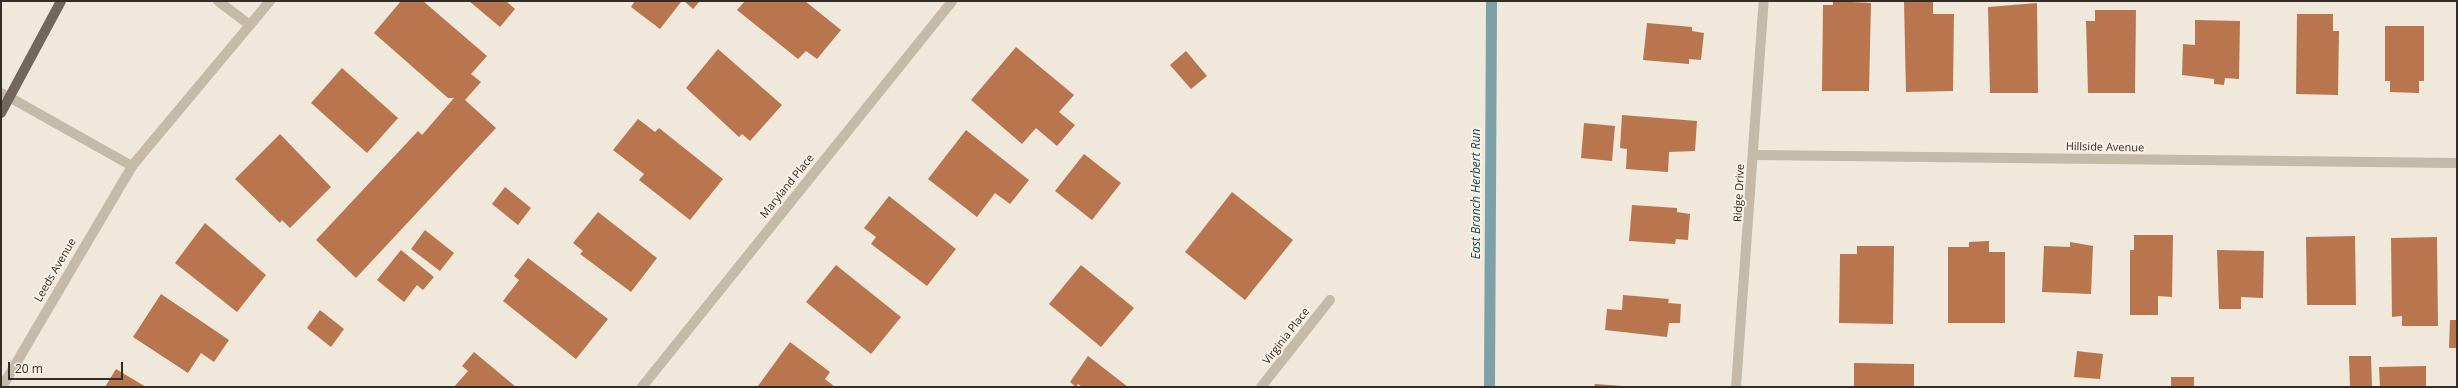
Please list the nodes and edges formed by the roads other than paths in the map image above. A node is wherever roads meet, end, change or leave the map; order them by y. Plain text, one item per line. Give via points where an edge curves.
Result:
1 (61, 1) edge
2 (218, 1) edge
3 (270, 1) edge
4 (952, 1) edge
5 (1764, 1) edge
6 (250, 25) junction
7 (5, 95) edge
8 (1, 112) edge
9 (1753, 155) junction
10 (2457, 163) edge
11 (132, 166) junction
12 (1330, 300) dead end
13 (2, 387) edge
14 (642, 387) edge
15 (1261, 387) edge
16 (1736, 387) edge

1 - 7 main road
2 - 6 street
3 - 6 street, Leeds Avenue
4 - 14 street, Maryland Place
5 - 9 street, Ridge Drive
6 - 11 street, Leeds Avenue
7 - 8 main road
7 - 11 street
9 - 10 street, Hillside Avenue
9 - 16 street, Ridge Drive
11 - 13 street, Leeds Avenue
12 - 15 street, Virginia Place

